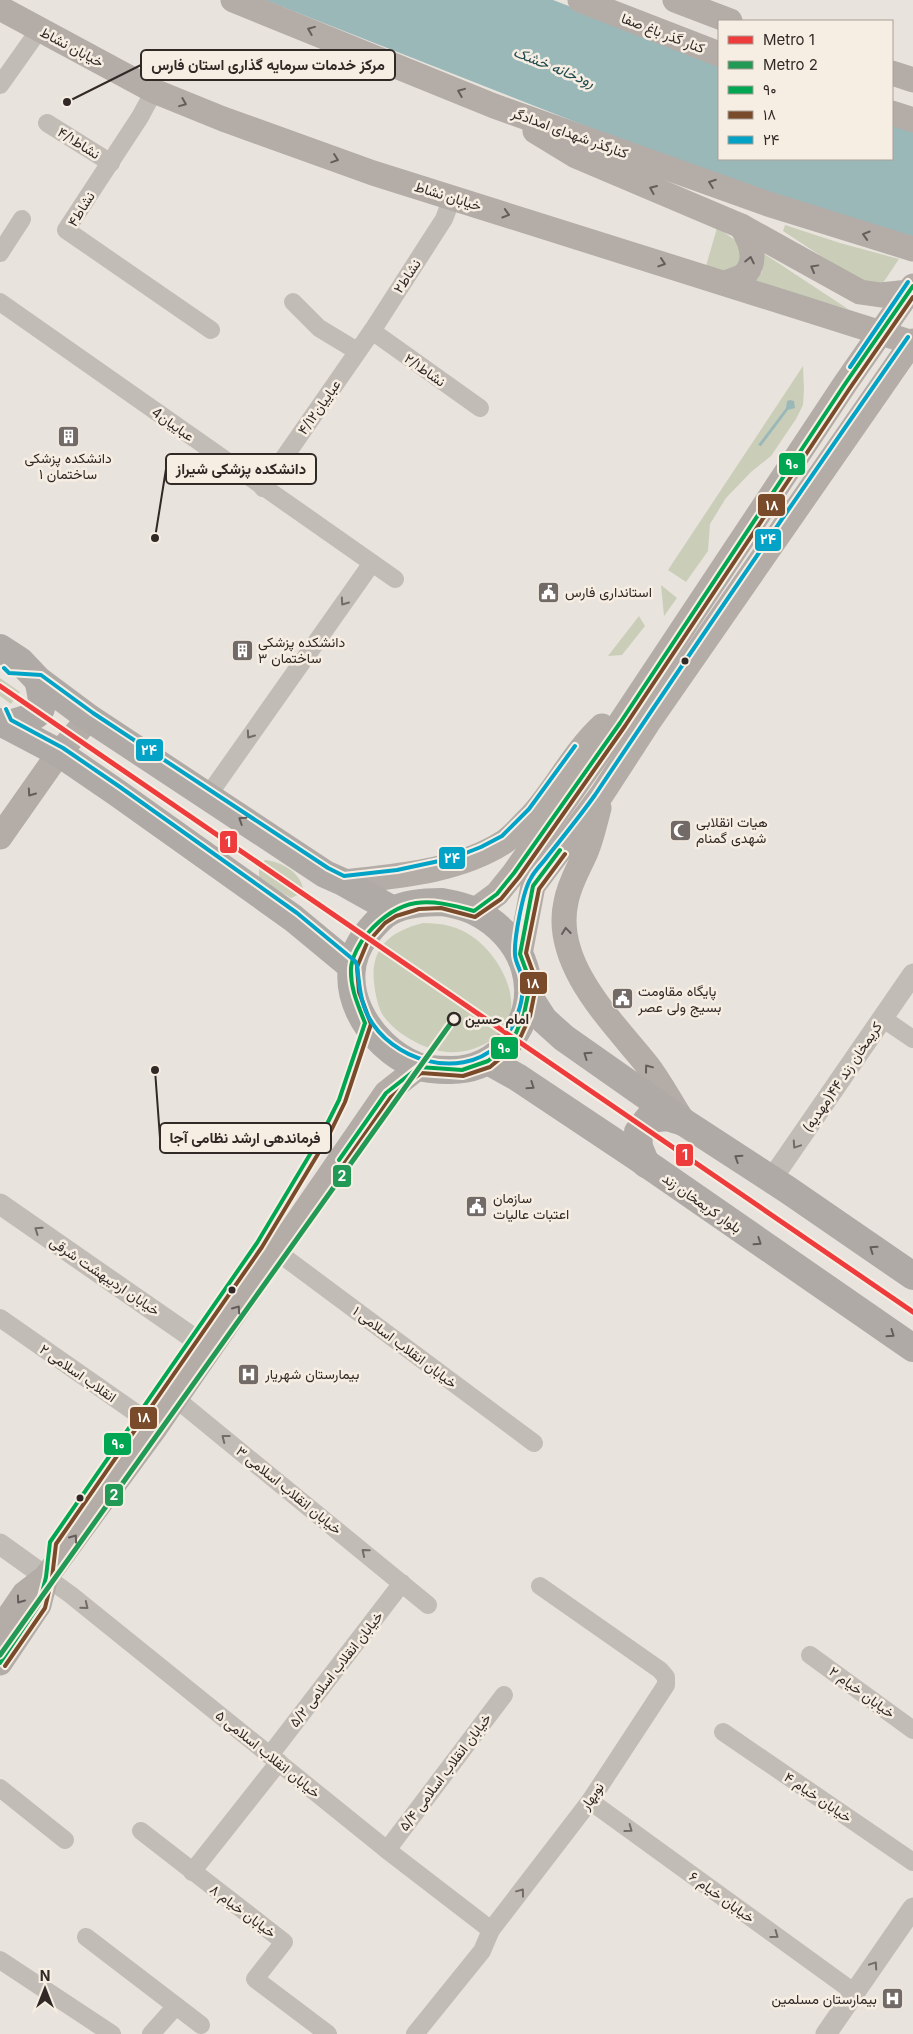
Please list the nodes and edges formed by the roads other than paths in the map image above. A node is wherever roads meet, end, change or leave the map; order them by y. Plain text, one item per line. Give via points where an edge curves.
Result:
1 (233, 0) edge
2 (580, 0) edge
3 (675, 0) edge
4 (0, 8) edge
5 (727, 20) edge
6 (39, 30) junction
7 (718, 54) edge
8 (893, 73) edge
9 (913, 80) edge
10 (0, 85) edge
11 (154, 90) junction
12 (494, 106) junction
13 (893, 113) edge
14 (913, 120) edge
15 (47, 123) dead end
16 (111, 163) junction
17 (452, 198) junction
18 (22, 219) dead end
19 (740, 226) junction
20 (913, 249) edge
21 (0, 252) edge
22 (725, 283) junction
23 (911, 289) edge
24 (0, 302) edge
25 (292, 302) dead end
26 (211, 330) dead end
27 (372, 331) junction
28 (881, 334) junction
29 (913, 343) edge
30 (357, 351) junction
31 (480, 408) dead end
32 (263, 488) junction
33 (372, 562) junction
34 (395, 579) dead end
35 (700, 603) junction
36 (721, 618) junction
37 (0, 648) edge
38 (38, 680) junction
39 (647, 683) junction
40 (89, 718) junction
41 (3, 723) edge
42 (59, 753) junction
43 (602, 794) junction
44 (207, 797) junction
45 (0, 837) edge
46 (343, 882) junction
47 (394, 910) junction
48 (474, 911) junction
49 (520, 954) junction
50 (351, 966) junction
51 (913, 974) edge
52 (528, 995) junction
53 (882, 1018) junction
54 (913, 1039) edge
55 (488, 1061) junction
56 (419, 1067) junction
57 (684, 1123) junction
58 (646, 1164) junction
59 (771, 1180) junction
60 (0, 1204) edge
61 (276, 1251) junction
62 (913, 1276) edge
63 (0, 1318) edge
64 (913, 1348) edge
65 (209, 1349) junction
66 (175, 1398) junction
67 (156, 1427) junction
68 (534, 1443) dead end
69 (0, 1544) edge
70 (46, 1577) junction
71 (402, 1583) junction
72 (540, 1586) dead end
73 (428, 1605) dead end
74 (0, 1629) edge
75 (810, 1655) dead end
76 (0, 1663) edge
77 (504, 1695) dead end
78 (913, 1730) edge
79 (723, 1732) dead end
80 (275, 1758) junction
81 (0, 1788) edge
82 (590, 1800) junction
83 (141, 1831) dead end
84 (65, 1840) dead end
85 (386, 1850) junction
86 (913, 1862) edge
87 (192, 1872) junction
88 (913, 1908) edge
89 (491, 1930) junction
90 (86, 1937) dead end
91 (0, 1960) edge
92 (855, 1994) junction
93 (176, 2006) junction
94 (201, 2025) dead end
95 (112, 2034) edge
96 (151, 2034) edge
97 (328, 2034) edge
98 (415, 2034) edge
99 (826, 2034) edge

12 -> 1 main road, کنارگذر شهدای امدادگر
2 - 7 main road, کنار گذر باغ صفا
3 - 5 main road
4 - 6 main road, خیابان نشاط
6 - 10 street
6 - 11 main road, خیابان نشاط
8 - 9 main road
11 - 16 street, نشاط۴
11 -> 17 main road, خیابان نشاط via 223,119
19 -> 12 main road via 576,156
20 -> 12 main road, کنارگذر شهدای امدادگر via 768,204
13 - 14 main road
15 - 16 street, نشاط۴/۱
16 - 26 street, نشاط۴ via 66,230
17 -> 22 main road, خیابان نشاط
17 - 27 street, نشاط۲ via 444,218
18 - 21 street
22 -> 19 main road via 743,276 750,267 752,252 749,239
23 -> 19 main road via 881,295 860,292
22 - 28 main road, خیابان نشاط
23 - 28 main road
24 - 32 street, عباییان4
25 - 30 street via 319,328
27 - 30 street, نشاط۲
27 - 31 street, نشاط۲/۱
28 - 29 main road, خیابان نشاط
28 - 35 main road
29 - 36 main road
30 - 32 street, عباییان۴/۱۲
32 - 33 street, عباییان4
33 - 34 street, عباییان4
33 -> 44 street
35 - 36 main road
35 - 39 main road
36 - 43 main road
37 - 38 main road
38 - 40 main road
38 - 41 main road via 43,708 38,715
39 - 46 main road via 595,732 534,812 506,840 455,864 398,876
39 - 48 main road via 514,873 497,894
40 - 42 main road
40 - 44 main road
41 - 42 main road
42 -> 45 main road
42 - 50 main road via 293,918
43 - 49 main road via 533,886
57 -> 43 main road via 648,1067 603,1014 574,967 567,942 566,902 587,850
46 -> 44 main road via 325,874
46 - 47 main road
47 - 48 main road via 418,903 442,902
47 - 50 main road via 371,928 358,946
48 - 49 main road via 493,923
49 - 52 main road via 527,973
50 - 56 main road via 353,993 365,1023 396,1055
51 - 53 street, کریمخان زند ۴۴(مهدیه)
52 - 55 main road via 516,1033
57 -> 52 main road via 552,1029
53 - 54 street
53 -> 59 street, کریمخان زند ۴۴(مهدیه)
55 - 56 main road via 462,1070
55 -> 58 main road, بلوار کریمخان زند
56 - 61 main road via 386,1093
57 - 58 main road via 667,1117 648,1119 638,1132 639,1147
59 -> 57 main road
58 -> 64 main road, بلوار کریمخان زند
62 -> 59 main road
65 -> 60 street, خیابان اردیبهشت شرقی
65 -> 61 main road
61 - 68 street, خیابان انقلاب اسلامی ۱
63 - 67 street, ۲ انقلاب اسلامی
65 - 66 main road
66 - 67 main road
71 -> 66 street, خیابان انقلاب اسلامی ۳
70 -> 67 main road
69 - 70 street
70 -> 74 main road via 24,1594
70 - 76 main road via 40,1605
70 -> 80 street, خیابان انقلاب اسلامی ۵
71 - 73 street, خیابان انقلاب اسلامی ۳
71 - 80 street, خیابان انقلاب اسلامی ۵/۲
72 - 82 street, نوبهار via 666,1677 666,1685
75 - 78 street, خیابان خیام ۲
77 - 85 street, خیابان انقلاب اسلامی ۵/۴
79 - 86 street, خیابان خیام ۴
80 - 85 street, خیابان انقلاب اسلامی ۵
80 - 87 street, خیابان انقلاب اسلامی ۵/۲
81 - 84 street
89 -> 82 street, نوبهار
82 -> 92 street, خیابان خیام ۶
83 - 87 street, خیابان خیام ۸
85 - 89 street, خیابان انقلاب اسلامی ۵
87 - 97 street, خیابان خیام ۸ via 284,1942 255,1979
92 -> 88 street
89 - 98 street, نوبهار via 482,1951
90 - 93 street
91 - 95 street
92 - 99 street
93 - 94 street
93 - 96 street

